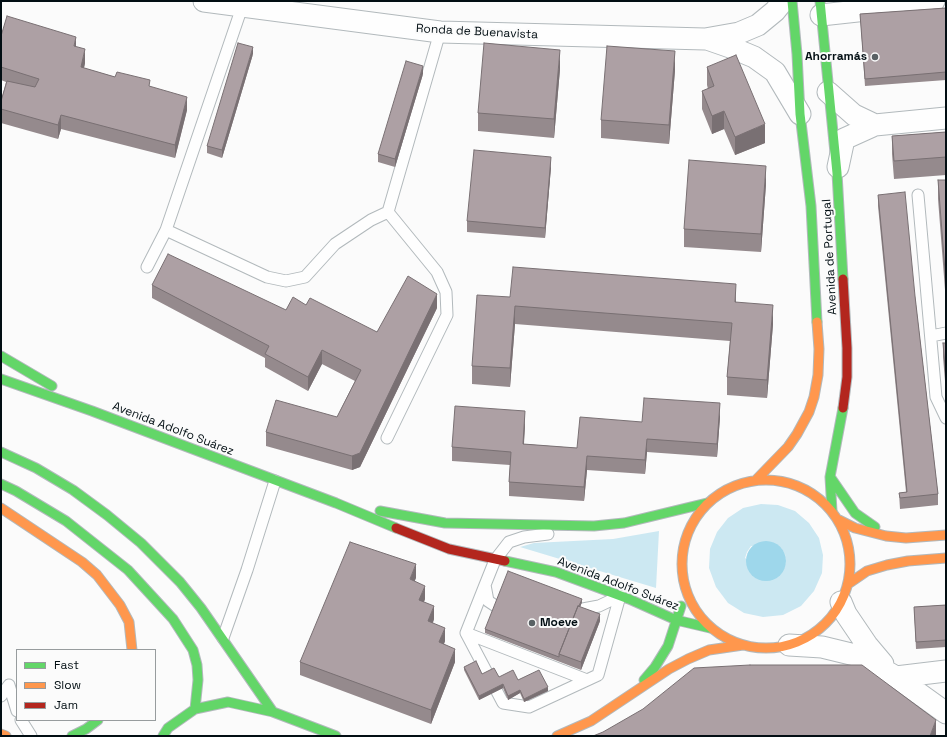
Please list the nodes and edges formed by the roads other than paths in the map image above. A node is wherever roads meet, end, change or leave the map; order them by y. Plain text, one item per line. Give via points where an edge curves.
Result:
1 (204, 1) edge
2 (783, 1) edge
3 (792, 1) edge
4 (934, 1) edge
5 (242, 7) junction
6 (820, 8) edge
7 (440, 32) junction
8 (705, 38) junction
9 (828, 92) junction
10 (800, 114) junction
11 (946, 118) edge
12 (875, 125) junction
13 (837, 173) junction
14 (918, 195) dead end
15 (388, 212) junction
16 (166, 230) junction
17 (147, 267) dead end
18 (946, 333) edge
19 (931, 336) junction
20 (1, 356) edge
21 (1, 379) edge
22 (92, 411) junction
23 (946, 418) edge
24 (387, 438) dead end
25 (1, 452) edge
26 (830, 477) junction
27 (756, 480) junction
28 (275, 481) junction
29 (1, 484) edge
30 (336, 503) junction
31 (707, 503) junction
32 (1, 508) edge
33 (832, 511) junction
34 (839, 520) junction
35 (594, 526) junction
36 (946, 535) edge
37 (894, 536) junction
38 (946, 558) edge
39 (495, 560) junction
40 (485, 585) junction
41 (845, 593) junction
42 (686, 594) junction
43 (620, 596) junction
44 (520, 610) edge
45 (559, 614) edge
46 (676, 620) junction
47 (710, 628) junction
48 (466, 633) junction
49 (223, 638) junction
50 (743, 645) junction
51 (790, 645) junction
52 (132, 649) edge
53 (946, 671) edge
54 (896, 677) junction
55 (587, 680) junction
56 (636, 690) junction
57 (1, 696) edge
58 (16, 708) edge
59 (195, 709) junction
60 (273, 712) junction
61 (946, 714) edge
62 (22, 721) edge
63 (97, 721) edge
64 (1, 734) edge
65 (6, 736) edge
66 (31, 736) edge
67 (72, 736) edge
68 (163, 736) edge
69 (336, 736) edge
70 (557, 736) edge

1 - 5 street, Ronda de Buenavista
2 - 8 street, Ronda de Buenavista via 758,25 739,33
3 - 10 main road, Avenida de Portugal
4 - 6 street via 912,5
5 - 7 street, Ronda de Buenavista
5 - 16 lane
6 - 9 main road, Avenida de Portugal
7 - 8 street, Ronda de Buenavista
7 - 15 lane
8 - 10 street, Ronda de Buenavista via 754,57 774,72
9 - 12 street via 854,115
9 - 13 main road, Avenida de Portugal
10 - 27 main road, Avenida de Portugal via 811,206 819,349 818,375 809,412 797,434
11 - 12 street
12 - 13 street via 844,139
13 - 26 main road, Avenida de Portugal via 847,377
14 - 19 lane
15 - 16 lane via 335,244 305,277 286,280 267,278
15 - 24 lane via 437,272 446,292 447,315
16 - 17 lane
18 - 19 lane
19 - 23 lane via 936,397
20 - 22 main road
21 - 22 main road, Avenida Adolfo Suárez
22 - 28 main road, Avenida Adolfo Suárez
25 - 49 main road via 36,468 73,490 141,543 180,582
26 - 33 main road, Avenida de Portugal
26 - 37 main road via 855,513 872,526
27 - 31 main road via 738,484 721,492
27 - 33 main road via 778,480 798,486 817,496
28 - 30 main road, Avenida Adolfo Suárez
28 - 49 lane
29 - 59 main road via 66,521 128,570 173,619 193,650 197,665
30 - 35 main road, Avenida Adolfo Suárez via 445,523
30 - 39 main road, Avenida Adolfo Suárez via 449,549
31 - 35 main road, Avenida Adolfo Suárez via 624,523
31 - 42 main road via 694,518 681,555
32 - 52 main road via 82,562 97,575 120,605 129,622
33 - 34 main road
34 - 37 main road via 869,532
34 - 41 main road via 850,551 850,568
35 - 39 lane via 509,542
36 - 37 main road via 906,538
38 - 41 main road via 887,564 868,571
39 - 40 lane
39 - 43 main road, Avenida Adolfo Suárez via 556,572
40 - 44 lane via 488,601 497,607
40 - 48 lane
41 - 51 main road via 828,621 811,636
41 - 54 street via 846,614 867,645
42 - 46 main road
42 - 47 main road via 696,612
43 - 45 lane via 598,606
43 - 46 main road, Avenida Adolfo Suárez
43 - 55 lane via 598,675
46 - 47 main road, Avenida Adolfo Suárez
46 - 56 main road via 668,646
47 - 50 main road via 726,639
48 - 55 lane
48 - 55 lane via 503,703 529,707
49 - 60 main road
50 - 51 main road via 766,649
50 - 56 main road via 709,650 669,669
51 - 54 street via 822,647 859,656
53 - 54 street
54 - 61 street
56 - 70 main road via 591,721
57 - 58 lane via 9,685
59 - 60 main road via 228,702
59 - 68 main road via 168,728
60 - 69 main road
62 - 66 lane
63 - 67 main road
64 - 65 main road

